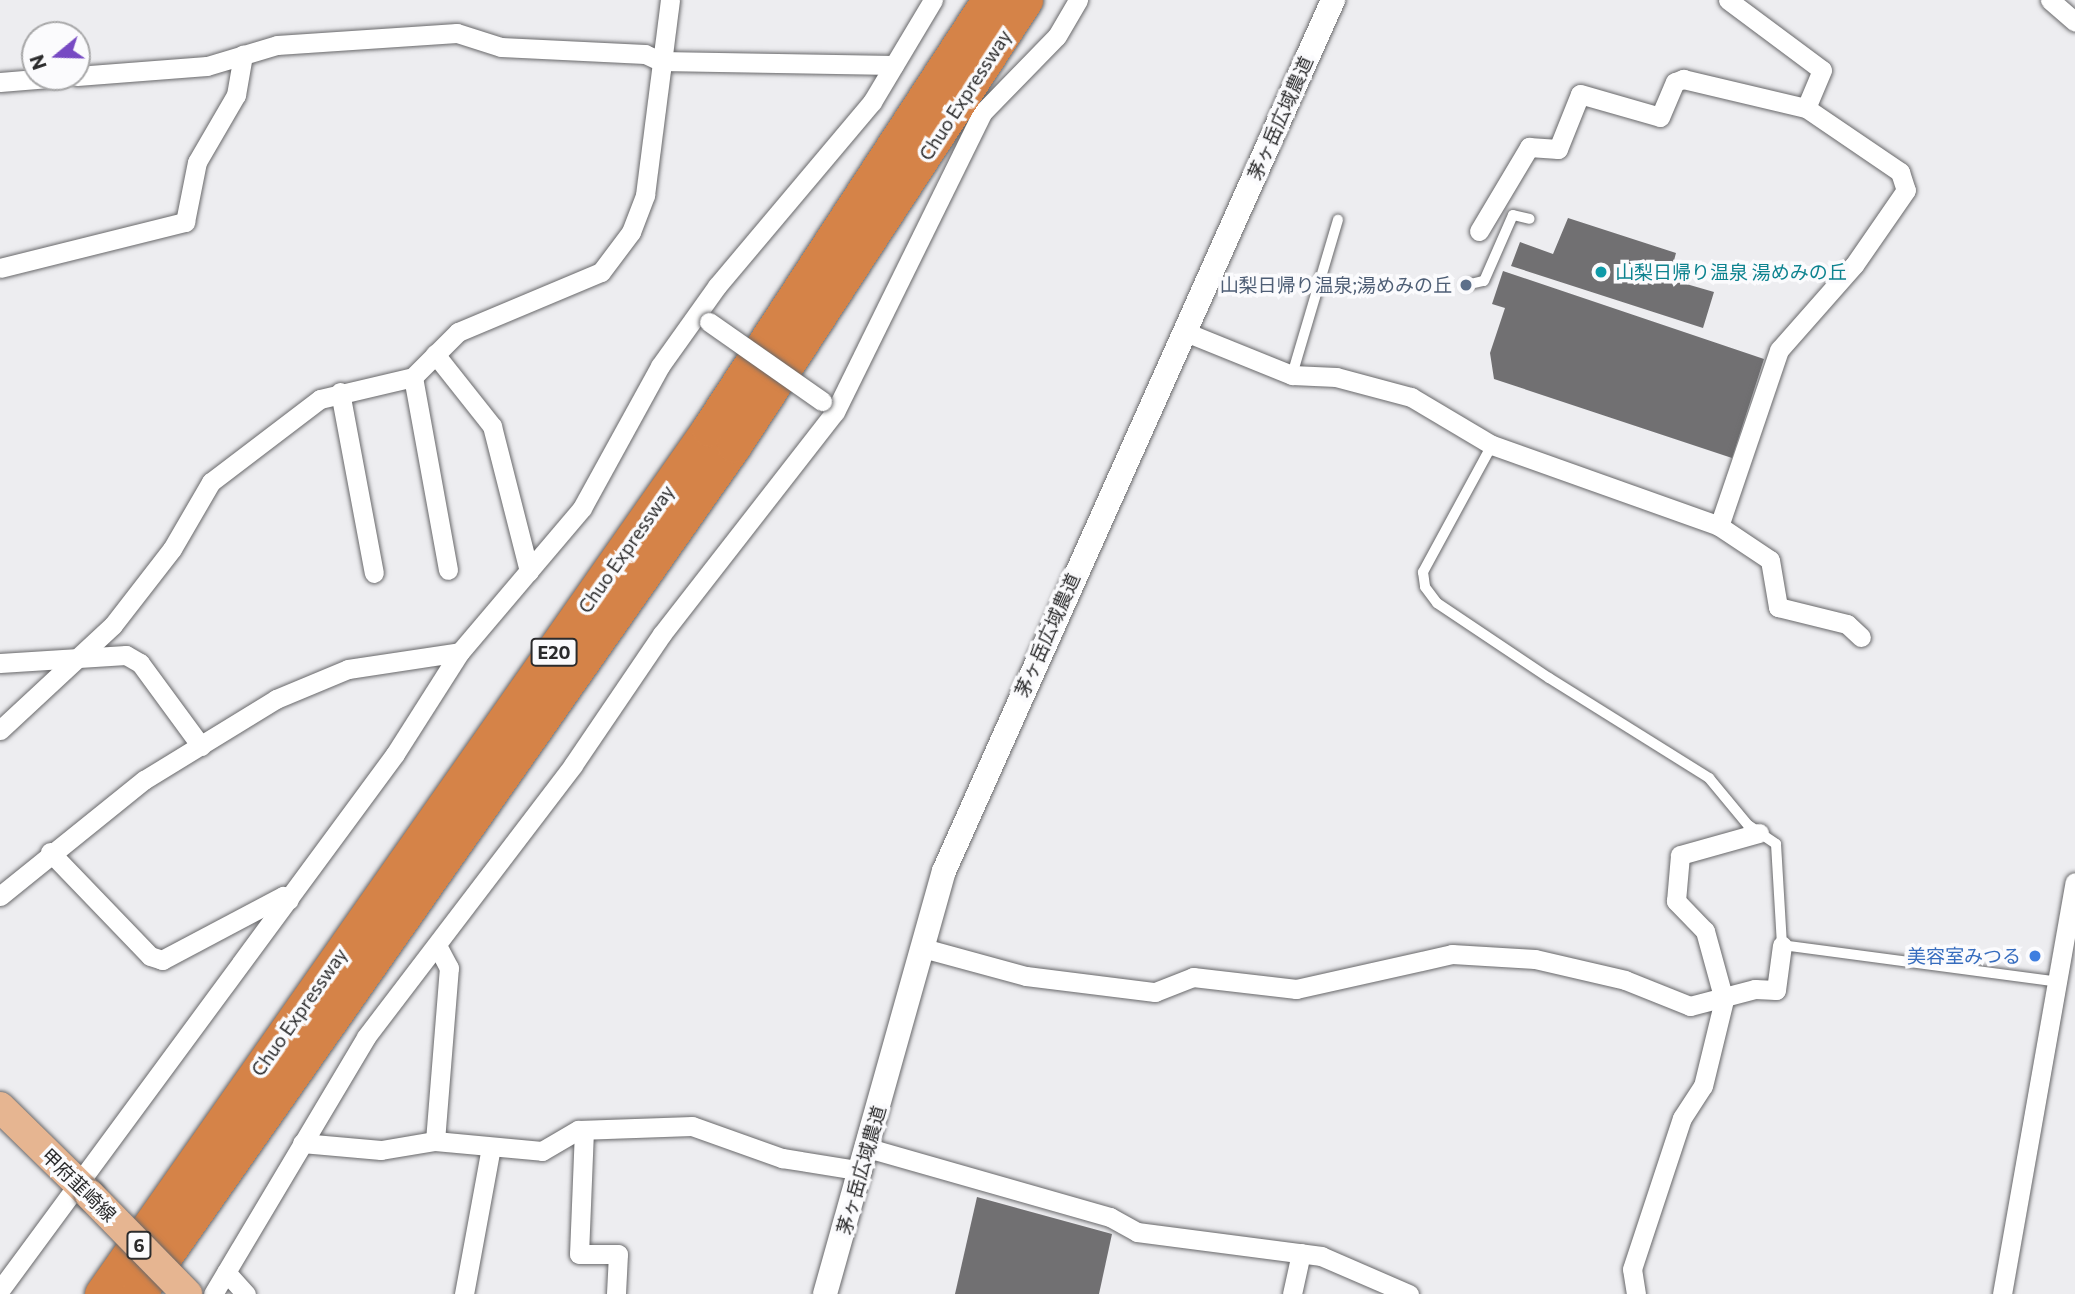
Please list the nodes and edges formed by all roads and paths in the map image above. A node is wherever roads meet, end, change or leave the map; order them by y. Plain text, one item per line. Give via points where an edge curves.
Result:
1 (670, 0) edge
2 (933, 0) edge
3 (989, 0) edge
4 (1025, 0) edge
5 (1078, 0) edge
6 (1333, 0) edge
7 (1728, 0) edge
8 (2050, 0) edge
9 (2075, 22) edge
10 (243, 55) junction
11 (660, 61) junction
12 (894, 65) junction
13 (91, 75) edge
14 (21, 80) edge
15 (0, 82) edge
16 (1806, 108) junction
17 (1530, 219) dead end
18 (1338, 220) dead end
19 (1479, 231) dead end
20 (0, 268) edge
21 (1466, 285) dead end
22 (703, 318) junction
23 (1183, 331) junction
24 (435, 354) junction
25 (1292, 375) junction
26 (412, 377) junction
27 (340, 391) junction
28 (828, 407) junction
29 (1492, 445) junction
30 (1719, 526) junction
31 (448, 570) dead end
32 (529, 571) junction
33 (374, 573) dead end
34 (1861, 637) dead end
35 (460, 652) junction
36 (79, 659) junction
37 (0, 663) edge
38 (0, 730) edge
39 (201, 746) junction
40 (1759, 833) junction
41 (50, 852) junction
42 (2075, 882) edge
43 (0, 896) edge
44 (289, 900) junction
45 (1782, 945) junction
46 (438, 947) junction
47 (923, 948) junction
48 (2059, 982) junction
49 (353, 986) junction
50 (1724, 1000) junction
51 (265, 1059) junction
52 (0, 1107) edge
53 (584, 1130) junction
54 (435, 1140) junction
55 (302, 1143) junction
56 (491, 1147) junction
57 (865, 1160) junction
58 (83, 1190) junction
59 (1301, 1253) junction
60 (226, 1272) junction
61 (0, 1290) edge
62 (2003, 1293) edge
63 (78, 1294) edge
64 (102, 1294) edge
65 (138, 1294) edge
66 (169, 1294) edge
67 (187, 1294) edge
68 (213, 1294) edge
69 (246, 1294) edge
70 (464, 1294) edge
71 (616, 1294) edge
72 (825, 1294) edge
73 (1292, 1294) edge
74 (1409, 1294) edge
75 (1636, 1294) edge

1 - 11 street
2 - 12 street
3 - 51 highway, Chuo Expressway / E20 via 702,440
4 - 49 highway, Chuo Expressway / E20 via 734,445
5 - 28 street via 1057,37 982,113
6 - 23 street, 茅ヶ岳広域農道
7 - 16 street via 1822,70
8 - 9 street
10 - 11 street via 277,45 457,33 501,47 645,54
10 - 13 street via 207,66
10 - 20 street via 236,95 197,162 185,222
11 - 12 street
11 - 24 street via 646,195 631,232 601,272 458,332
12 - 22 street via 873,103
14 - 15 street
16 - 19 street via 1684,79 1675,82 1660,117 1580,94 1558,149 1529,147
16 - 30 street via 1900,172 1906,190 1854,265 1779,350
17 - 21 lane via 1513,215 1484,281
18 - 25 lane
22 - 28 street, bridge
22 - 32 street via 660,366 582,508
23 - 25 street
23 - 47 street, 茅ヶ岳広域農道 via 980,785
24 - 26 street
24 - 32 street via 492,426
25 - 29 street via 1336,377 1411,397
26 - 27 street
26 - 31 street
27 - 33 street
27 - 36 street via 320,399 211,482 172,549
28 - 46 street
29 - 30 street
29 - 40 lane via 1423,572 1425,587 1437,603 1709,778
30 - 34 street via 1770,560 1778,607 1847,624
32 - 35 street
35 - 39 street via 348,669 276,699
35 - 44 street
36 - 37 street
36 - 38 street
36 - 39 street via 126,655 140,663
39 - 41 street via 144,780
40 - 45 lane via 1776,844 1779,856
40 - 50 street via 1680,855 1676,901 1705,931
41 - 43 street
41 - 44 street via 150,956 162,960 230,929 283,896
42 - 48 street
44 - 58 street
45 - 48 lane
45 - 50 street via 1776,990 1755,989
46 - 54 street via 449,968
46 - 55 street via 366,1037
47 - 50 street via 1026,976 1155,992 1193,977 1296,989 1452,954 1535,959 1625,980 1690,1006
47 - 57 street, 茅ヶ岳広域農道
48 - 62 street
49 - 65 highway, Chuo Expressway / E20
49 - 66 highway
50 - 75 street via 1703,1086 1682,1118 1632,1269
51 - 63 highway
51 - 64 highway, Chuo Expressway / E20
52 - 58 main road, 甲府韮崎線 / 6
53 - 56 street via 542,1151
53 - 57 street via 692,1126 782,1158
53 - 71 street via 579,1254 618,1254
54 - 55 street via 381,1150
54 - 56 street
55 - 60 street
56 - 70 street
57 - 59 street via 1110,1217 1138,1232
57 - 72 street, 茅ヶ岳広域農道
58 - 61 street
58 - 67 main road, 甲府韮崎線 / 6, bridge
59 - 73 street
59 - 74 street
60 - 68 street
60 - 69 street

